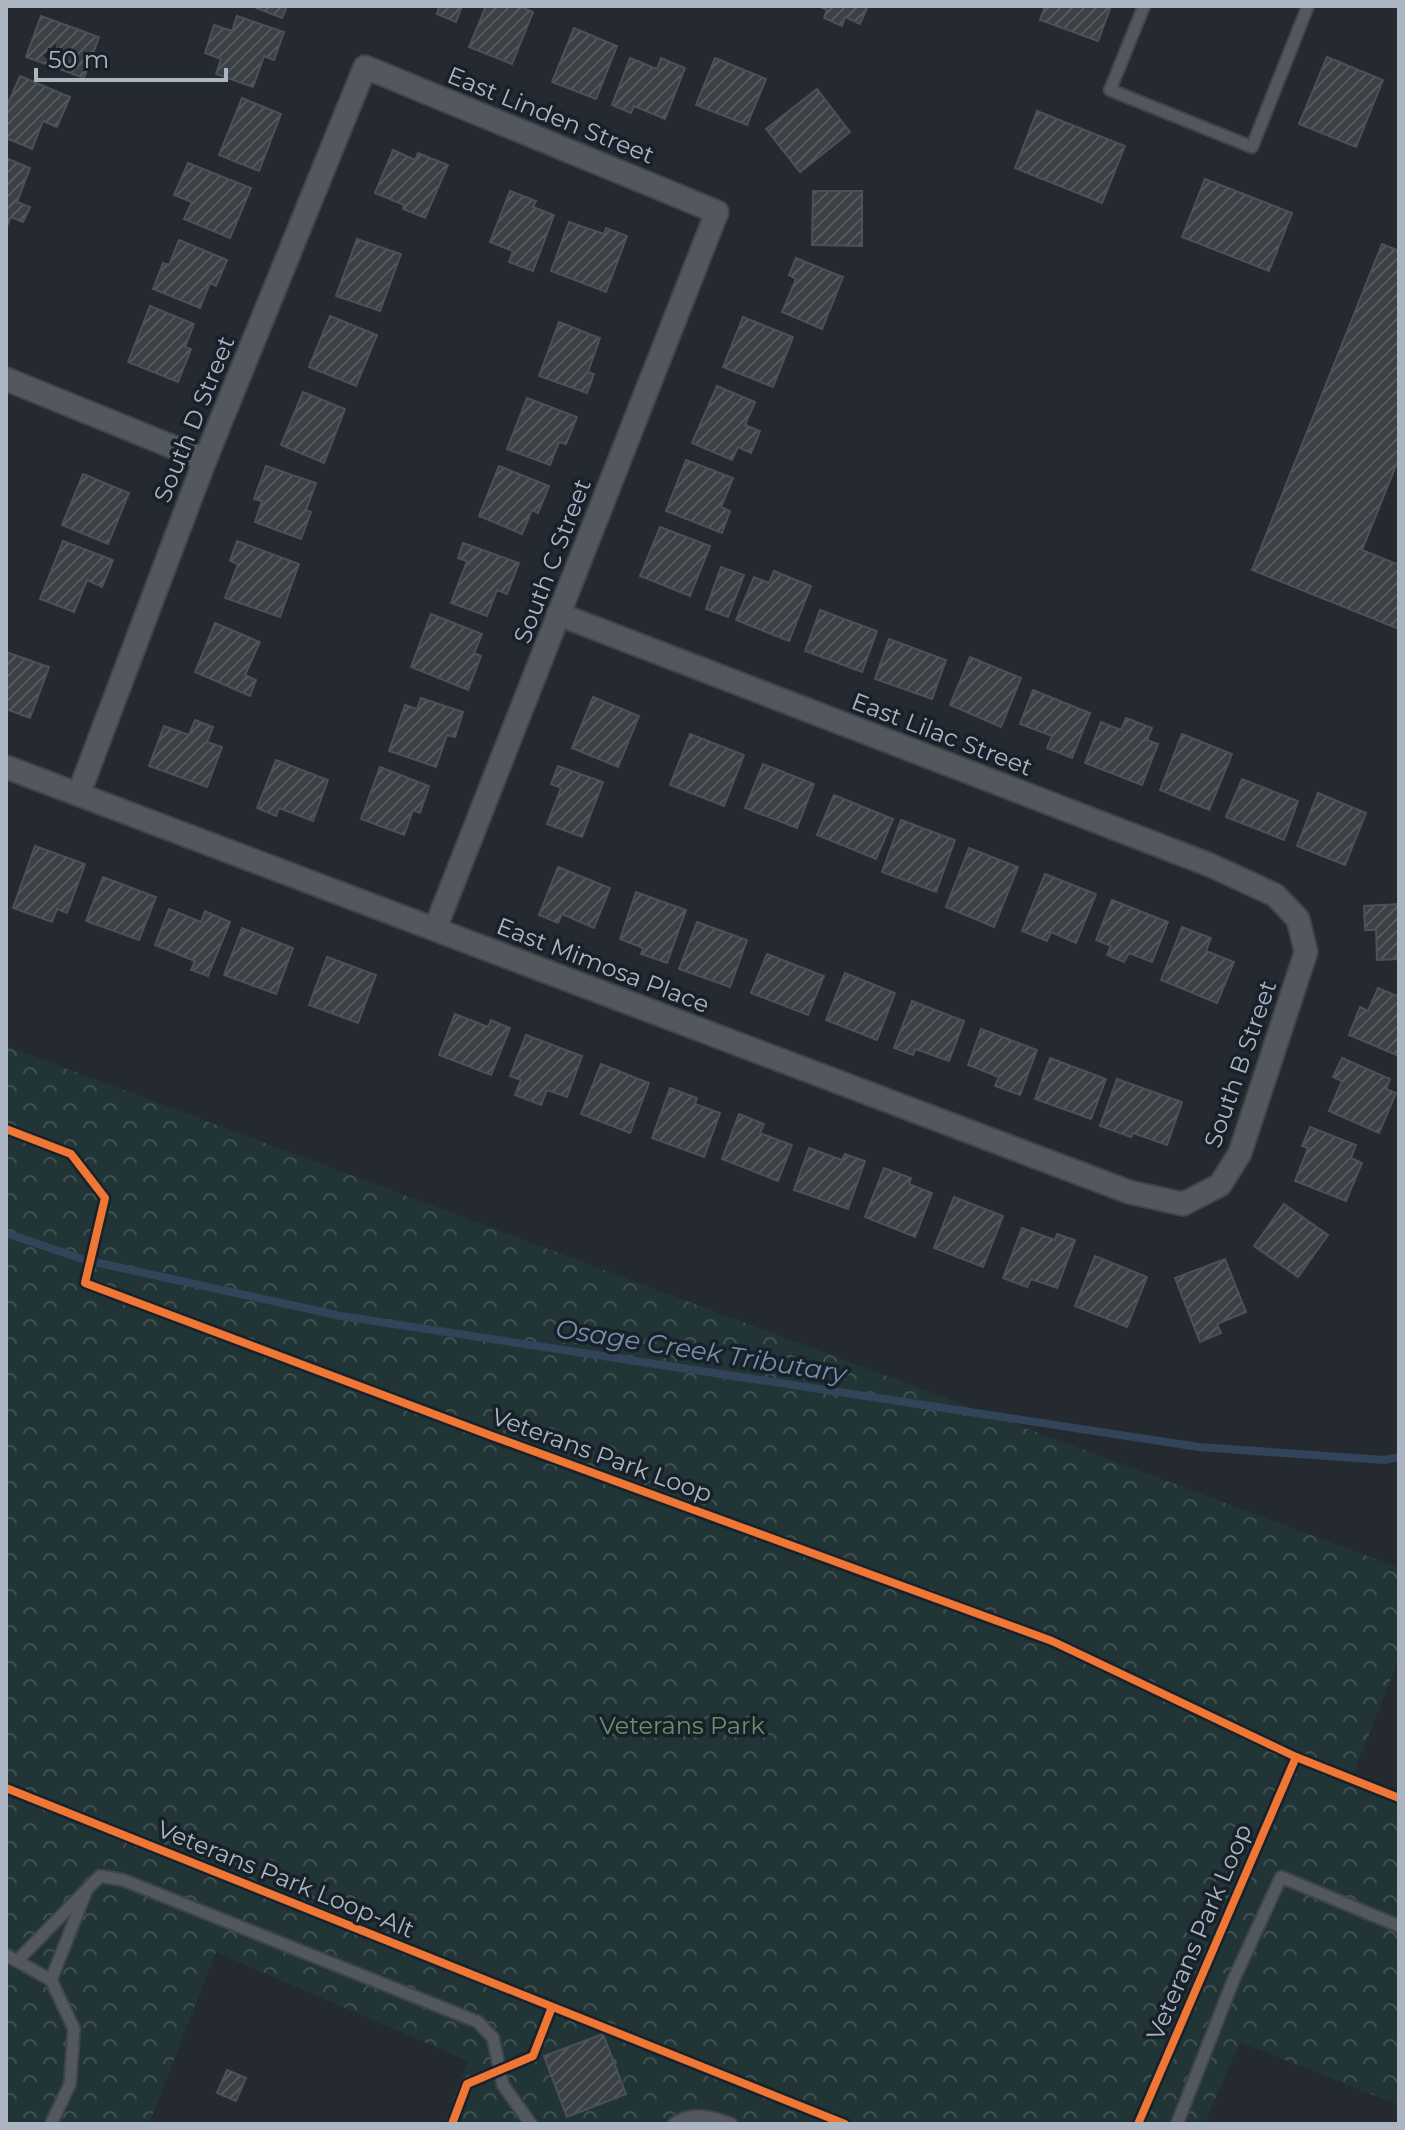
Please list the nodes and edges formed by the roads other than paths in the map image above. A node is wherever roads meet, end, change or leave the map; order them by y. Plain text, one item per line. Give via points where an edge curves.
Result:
1 (1144, 6) edge
2 (1308, 6) edge
3 (365, 67) joint
4 (717, 212) joint
5 (6, 379) edge
6 (205, 460) junction
7 (558, 614) junction
8 (6, 767) edge
9 (79, 793) junction
10 (1298, 919) joint
11 (435, 929) junction
12 (1183, 1204) joint
13 (87, 1890) junction
14 (1399, 1926) edge
15 (11, 1958) edge
16 (51, 1980) junction
17 (51, 2124) edge
18 (531, 2124) edge
19 (674, 2124) edge
20 (731, 2124) edge
21 (1177, 2124) edge

1 - 2 lane via 1110,90 1252,147
3 - 4 street, East Linden Street
3 - 6 street, South D Street
4 - 7 street, South C Street
5 - 6 street
6 - 9 street, South D Street
7 - 10 street, East Lilac Street via 1210,865 1275,895
7 - 11 street, South C Street
8 - 9 street, East Mimosa Place
9 - 11 street, East Mimosa Place
10 - 12 street, South B Street via 1306,952 1240,1153 1220,1185
11 - 12 street, East Mimosa Place via 1129,1192
13 - 15 lane
13 - 16 lane
13 - 18 lane via 100,1876 123,1880 478,2022 493,2038 503,2085
14 - 21 lane via 1281,1877
15 - 16 lane
16 - 17 lane via 74,2029 70,2084
19 - 20 lane via 709,2115

